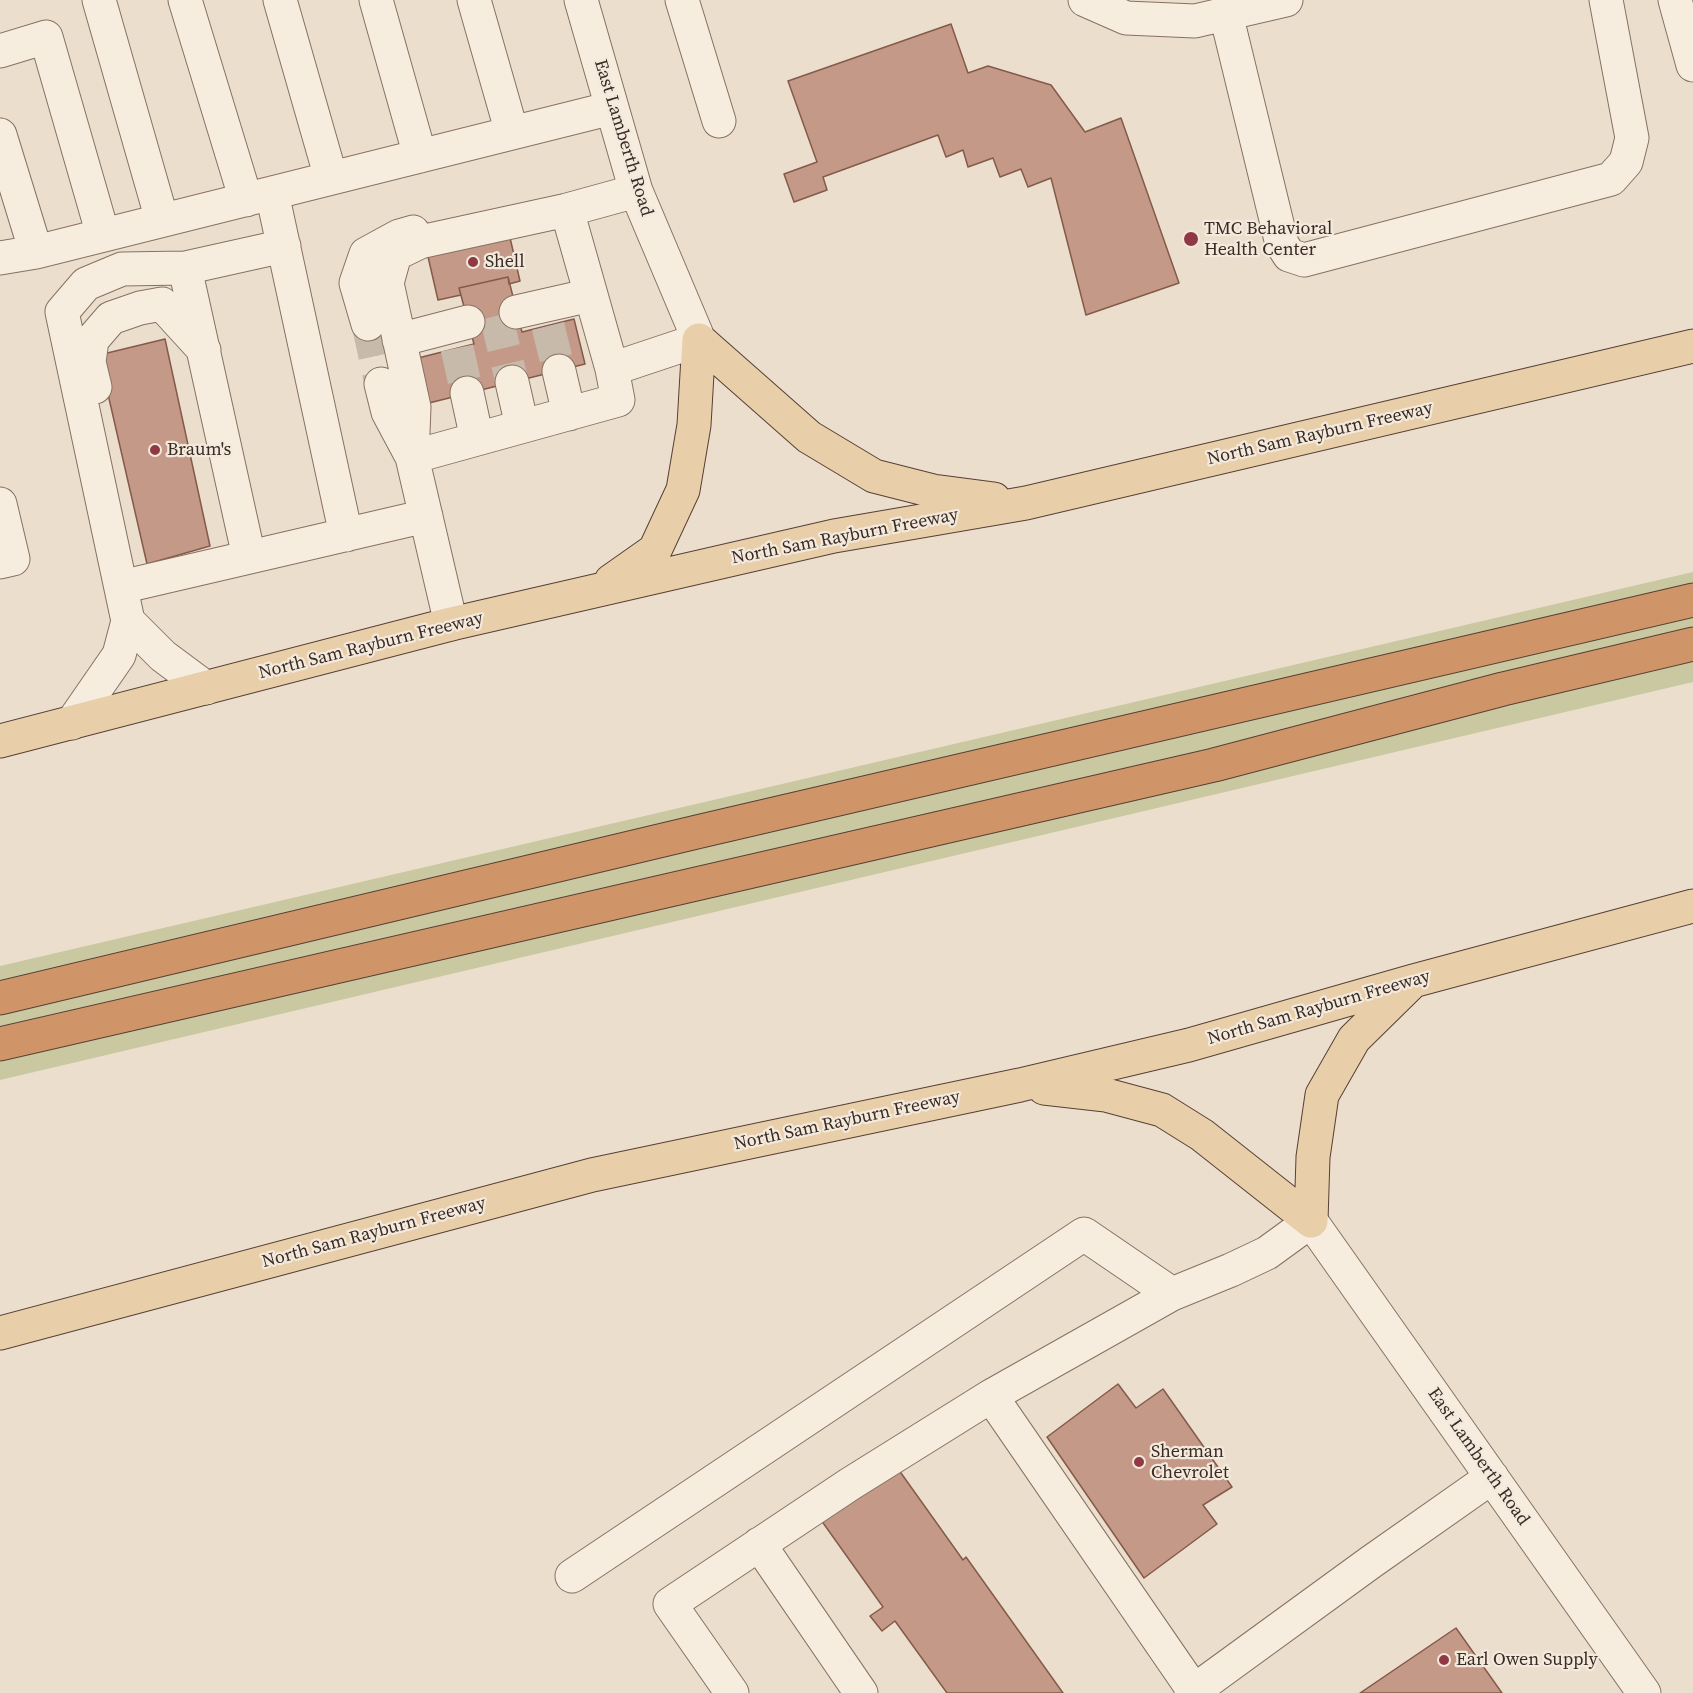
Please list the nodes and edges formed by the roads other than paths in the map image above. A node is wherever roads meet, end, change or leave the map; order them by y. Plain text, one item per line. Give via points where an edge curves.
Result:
1 (99, 0) edge
2 (185, 0) edge
3 (280, 0) edge
4 (376, 0) edge
5 (474, 0) edge
6 (581, 0) edge
7 (1086, 0) edge
8 (1286, 0) edge
9 (1606, 0) edge
10 (1675, 0) edge
11 (689, 2) edge
12 (1226, 14) junction
13 (0, 51) edge
14 (1693, 65) edge
15 (612, 108) junction
16 (718, 121) dead end
17 (512, 133) junction
18 (0, 135) edge
19 (420, 156) junction
20 (332, 178) junction
21 (636, 191) junction
22 (259, 196) junction
23 (567, 210) junction
24 (162, 220) junction
25 (103, 235) junction
26 (284, 246) junction
27 (36, 252) junction
28 (0, 258) edge
29 (185, 268) junction
30 (591, 295) junction
31 (536, 314) dead end
32 (368, 324) tunnel mouth
33 (459, 332) dead end
34 (399, 340) junction
35 (699, 340) junction
36 (1693, 346) edge
37 (204, 350) junction
38 (612, 369) junction
39 (559, 371) tunnel mouth
40 (512, 382) tunnel mouth
41 (381, 384) tunnel mouth
42 (467, 393) tunnel mouth
43 (569, 414) junction
44 (522, 426) junction
45 (477, 439) junction
46 (412, 457) junction
47 (1026, 503) junction
48 (0, 504) edge
49 (426, 516) junction
50 (346, 535) junction
51 (113, 552) junction
52 (249, 557) junction
53 (0, 562) edge
54 (121, 587) junction
55 (598, 591) junction
56 (1693, 600) edge
57 (128, 621) junction
58 (451, 624) junction
59 (1693, 644) edge
60 (206, 688) junction
61 (72, 723) junction
62 (0, 741) edge
63 (1693, 906) edge
64 (1413, 981) junction
65 (0, 998) edge
66 (0, 1044) edge
67 (1020, 1085) junction
68 (1311, 1221) junction
69 (1172, 1294) junction
70 (0, 1333) edge
71 (991, 1396) junction
72 (1492, 1477) junction
73 (759, 1544) junction
74 (572, 1576) dead end
75 (1193, 1692) edge
76 (732, 1693) edge
77 (861, 1693) edge
78 (1644, 1693) edge

1 - 24 street
2 - 22 street
3 - 20 street
4 - 19 street
5 - 17 street
6 - 15 street, East Lamberth Road
7 - 12 street via 1126,18 1195,21
8 - 12 street
9 - 12 street via 1632,138 1626,162 1611,179 1304,260 1289,255 1282,244
10 - 14 street
11 - 16 street
13 - 25 street via 46,38
15 - 17 street
15 - 21 street, East Lamberth Road
17 - 19 street
18 - 27 street
19 - 20 street
20 - 22 street
21 - 23 street
21 - 35 street, East Lamberth Road
22 - 24 street
22 - 26 street
23 - 30 street
23 - 32 street via 505,207 399,236 366,254 356,283
23 - 34 street via 420,242 395,254 387,283
24 - 25 street
25 - 27 street
26 - 29 street
26 - 50 street
27 - 28 street
29 - 37 street
29 - 51 street via 122,269 86,284 62,312
30 - 31 street
30 - 38 street
33 - 34 street
34 - 46 street via 414,407
35 - 38 street
35 - 47 main road via 809,437 874,476 933,491
35 - 55 main road via 694,425 683,490 655,550
36 - 47 main road, North Sam Rayburn Freeway
37 - 51 street via 162,304 111,318 92,340 89,362 124,519
37 - 52 street
38 - 43 street via 618,400
39 - 43 street
40 - 44 street
41 - 46 street via 388,412
42 - 45 street
43 - 44 street
44 - 45 street
45 - 46 street
46 - 49 street
47 - 55 main road, North Sam Rayburn Freeway via 834,536
48 - 53 street via 13,559
49 - 50 street
49 - 58 street
50 - 52 street
51 - 54 street
52 - 54 street
54 - 57 street
55 - 58 main road, North Sam Rayburn Freeway
56 - 65 highway
57 - 60 street via 163,656
57 - 61 street via 119,655
58 - 60 main road, North Sam Rayburn Freeway
59 - 66 highway via 1214,765
60 - 61 main road, North Sam Rayburn Freeway
61 - 62 main road, North Sam Rayburn Freeway
63 - 64 main road, North Sam Rayburn Freeway
64 - 67 main road, North Sam Rayburn Freeway via 1189,1046
64 - 68 main road via 1354,1039 1322,1095 1313,1157
67 - 68 main road via 1106,1095 1162,1110 1202,1135
67 - 70 main road, North Sam Rayburn Freeway via 592,1175
68 - 69 street via 1267,1253
68 - 72 street, East Lamberth Road
69 - 71 street
69 - 74 street via 1084,1234
71 - 73 street
71 - 75 street
72 - 75 street
72 - 78 street, East Lamberth Road
73 - 76 street via 670,1604
73 - 77 street

